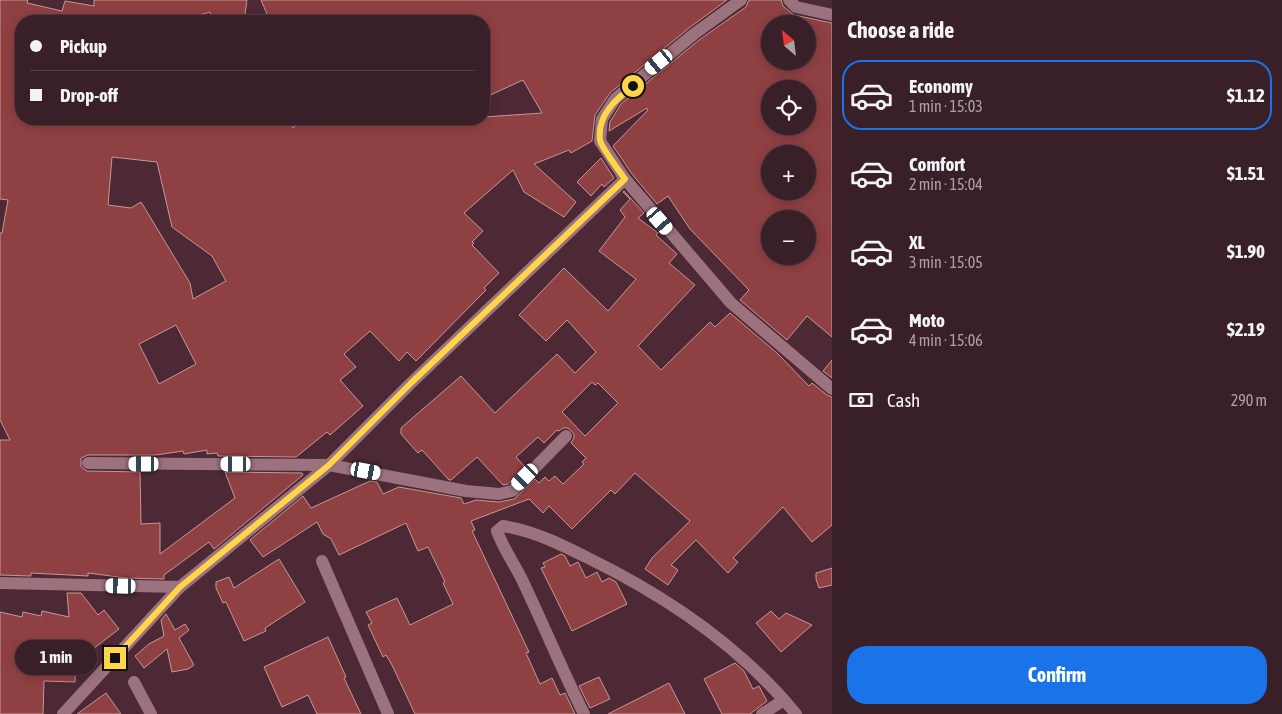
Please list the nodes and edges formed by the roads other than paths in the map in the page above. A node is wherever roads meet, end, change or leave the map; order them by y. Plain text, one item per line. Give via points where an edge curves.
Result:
1 (741, 0) edge
2 (789, 0) edge
3 (832, 15) edge
4 (625, 179) junction
5 (832, 389) edge
6 (566, 436) dead end
7 (88, 463) dead end
8 (329, 465) junction
9 (322, 561) dead end
10 (0, 583) edge
11 (180, 587) junction
12 (134, 682) dead end
13 (784, 700) junction
14 (63, 714) edge
15 (151, 714) edge
16 (388, 714) edge
17 (584, 714) edge
18 (762, 714) edge
19 (796, 714) edge

1 - 4 street via 615,99 602,119 600,141
2 - 3 street via 796,7
4 - 5 street via 731,303
4 - 8 street
6 - 8 street via 512,491 499,494
7 - 8 street
8 - 11 street
9 - 16 street
10 - 11 street
11 - 14 street
12 - 15 street
13 - 17 street via 715,636 628,578 549,539 503,526 497,532 501,543 524,583
13 - 18 street
13 - 19 street

